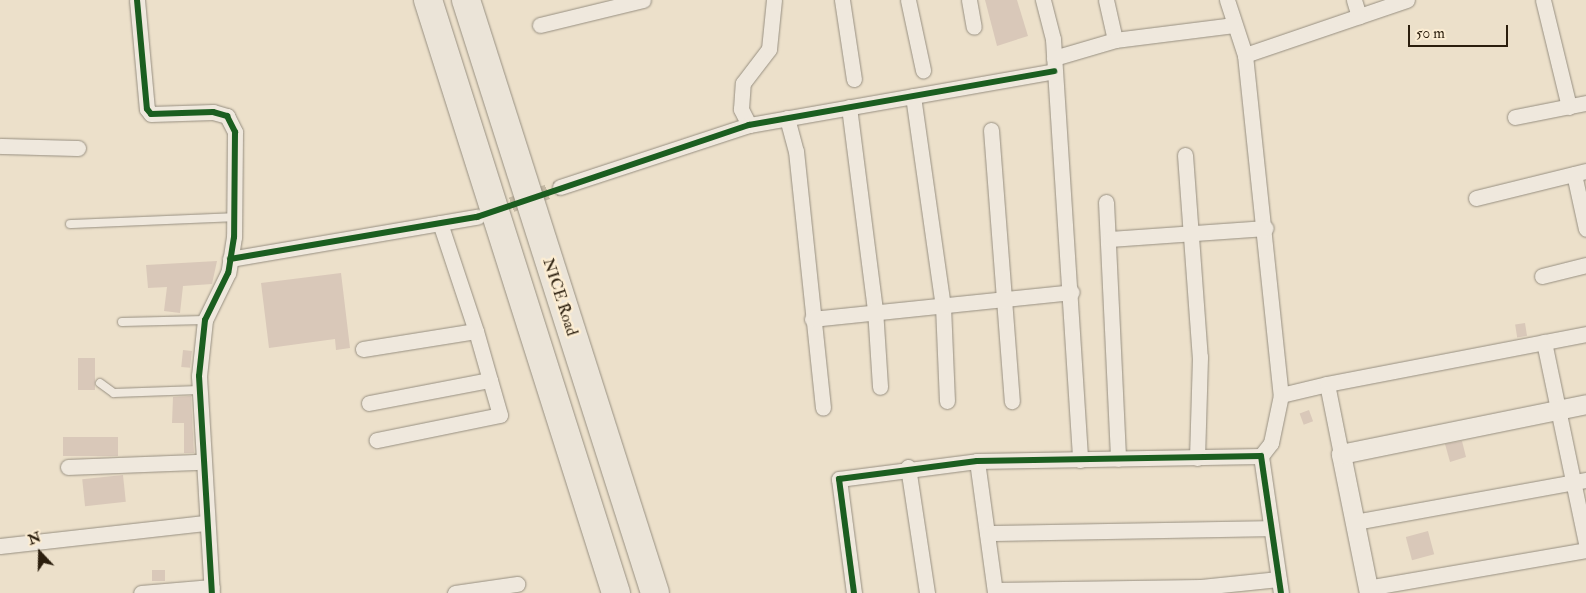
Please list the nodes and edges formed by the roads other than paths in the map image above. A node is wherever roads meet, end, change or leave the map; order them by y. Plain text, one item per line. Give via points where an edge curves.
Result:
1 (137, 0) edge
2 (428, 0) edge
3 (466, 0) edge
4 (643, 0) edge
5 (774, 0) edge
6 (842, 0) edge
7 (908, 0) edge
8 (969, 0) edge
9 (1043, 0) edge
10 (1106, 0) edge
11 (1226, 0) edge
12 (1354, 0) edge
13 (1406, 0) edge
14 (1543, 0) edge
15 (1359, 16) junction
16 (540, 25) dead end
17 (1234, 25) junction
18 (974, 27) dead end
19 (1115, 40) junction
20 (1245, 55) junction
21 (1054, 64) junction
22 (923, 70) dead end
23 (854, 79) dead end
24 (913, 96) junction
25 (1586, 103) edge
26 (850, 107) junction
27 (1569, 107) junction
28 (1514, 117) dead end
29 (787, 118) junction
30 (749, 125) junction
31 (991, 130) dead end
32 (0, 146) edge
33 (78, 148) dead end
34 (1185, 155) dead end
35 (1580, 173) edge
36 (560, 187) tunnel mouth
37 (1476, 198) dead end
38 (1106, 202) dead end
39 (234, 217) junction
40 (476, 217) tunnel mouth
41 (440, 223) junction
42 (70, 224) dead end
43 (1266, 228) junction
44 (1586, 228) edge
45 (1191, 233) junction
46 (1110, 239) junction
47 (230, 259) junction
48 (1586, 265) edge
49 (1542, 276) dead end
50 (1072, 292) junction
51 (1004, 299) junction
52 (943, 306) junction
53 (875, 310) junction
54 (812, 319) junction
55 (205, 320) junction
56 (122, 322) dead end
57 (476, 331) junction
58 (1586, 334) edge
59 (1544, 342) junction
60 (363, 349) dead end
61 (490, 380) junction
62 (100, 383) dead end
63 (1327, 384) junction
64 (880, 387) dead end
65 (199, 390) junction
66 (1282, 395) junction
67 (947, 401) dead end
68 (1012, 401) dead end
69 (369, 403) dead end
70 (1586, 404) edge
71 (822, 408) dead end
72 (1558, 410) junction
73 (377, 440) dead end
74 (1341, 454) junction
75 (1261, 456) junction
76 (1197, 458) junction
77 (1118, 459) junction
78 (1080, 460) junction
79 (977, 461) junction
80 (201, 462) junction
81 (68, 467) dead end
82 (908, 468) junction
83 (1580, 481) edge
84 (1355, 522) junction
85 (205, 523) junction
86 (1270, 528) junction
87 (987, 533) junction
88 (1586, 543) edge
89 (0, 546) edge
90 (1586, 550) edge
91 (518, 584) dead end
92 (1280, 586) edge
93 (212, 590) edge
94 (1368, 590) edge
95 (995, 592) edge
96 (141, 593) edge
97 (455, 593) edge
98 (616, 593) edge
99 (655, 593) edge
100 (854, 593) edge
101 (927, 593) edge

1 - 39 street via 147,109 151,114 213,112 231,122 235,132
2 - 98 highway
3 - 99 highway, NICE Road
4 - 16 street
5 - 30 street via 769,49 743,83 741,109
6 - 23 street
7 - 22 street
8 - 18 street
9 - 21 street
10 - 19 street
11 - 17 street
12 - 15 street
13 - 15 street
14 - 27 street
15 - 20 street
17 - 19 street
17 - 20 street
19 - 21 street
20 - 43 street
21 - 24 street
21 - 50 street
24 - 26 street
24 - 52 street
25 - 27 street
26 - 29 street
26 - 53 street
27 - 28 street
29 - 30 street
29 - 54 street via 796,151
30 - 36 street
31 - 51 street
32 - 33 street
34 - 45 street
35 - 37 street
35 - 44 street
38 - 46 street
39 - 42 lane
39 - 47 street
40 - 41 street
41 - 47 street
41 - 57 street
43 - 45 street
43 - 66 street
45 - 46 street
45 - 76 street via 1200,357
46 - 77 street
47 - 55 street via 228,273
48 - 49 street
50 - 51 street
50 - 78 street
51 - 52 street
51 - 68 street
52 - 53 street
52 - 67 street
53 - 54 street
53 - 64 street
54 - 71 street
55 - 56 lane
55 - 65 street
57 - 60 street
57 - 61 street
58 - 59 street
59 - 63 street
59 - 72 street
61 - 69 street
61 - 73 street via 500,415
62 - 65 lane via 114,393
63 - 66 street
63 - 74 street
65 - 80 street
66 - 75 street via 1272,443
70 - 72 street
72 - 74 street
72 - 83 street
74 - 84 street
75 - 76 street
75 - 86 street
76 - 77 street
77 - 78 street
78 - 79 street
79 - 82 street
79 - 87 street
80 - 81 street
80 - 85 street
82 - 100 street via 839,480
82 - 101 street
83 - 84 street
83 - 88 street
84 - 94 street
85 - 89 street
85 - 93 street
86 - 87 street
86 - 92 street
87 - 95 street
90 - 94 street
91 - 97 street
92 - 95 street
93 - 96 street

